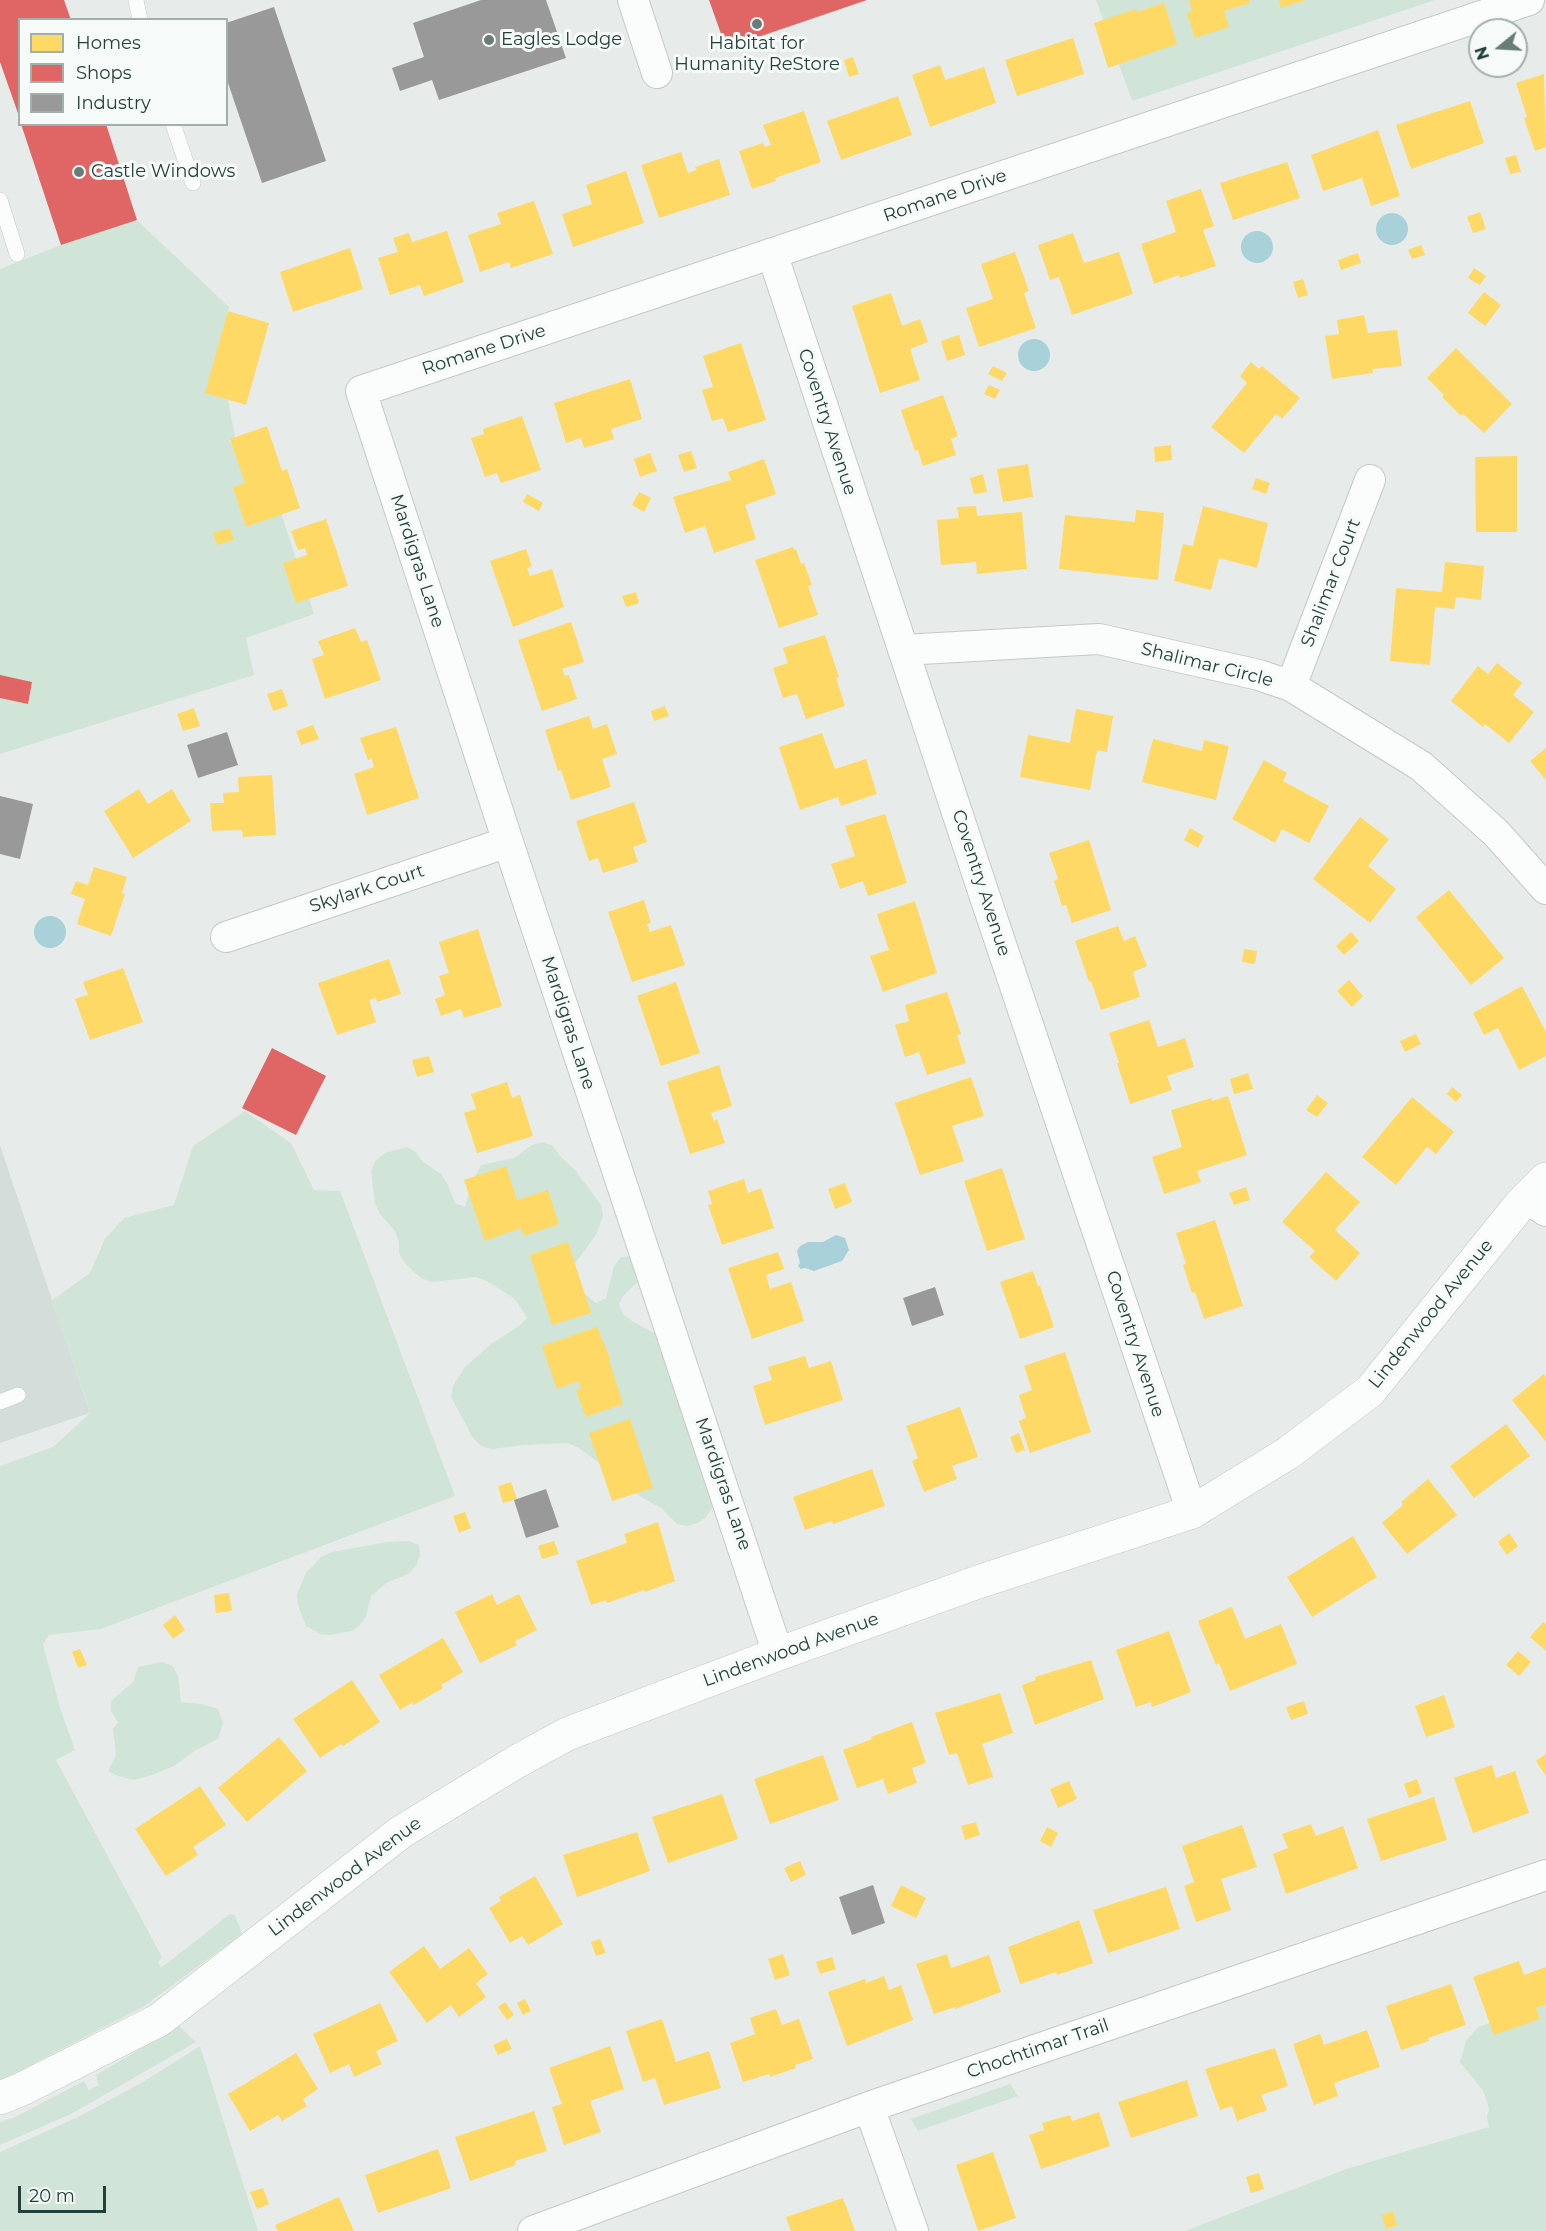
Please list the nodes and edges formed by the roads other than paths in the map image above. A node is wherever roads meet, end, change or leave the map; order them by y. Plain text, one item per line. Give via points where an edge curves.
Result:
1 (136, 0) edge
2 (633, 0) edge
3 (1529, 0) edge
4 (140, 18) edge
5 (657, 73) dead end
6 (174, 126) edge
7 (193, 183) dead end
8 (0, 200) edge
9 (772, 253) junction
10 (17, 254) dead end
11 (361, 391) joint
12 (1370, 480) dead end
13 (903, 650) junction
14 (1291, 686) junction
15 (508, 842) junction
16 (1546, 889) edge
17 (226, 937) dead end
18 (1540, 1196) edge
19 (18, 1395) dead end
20 (0, 1402) edge
21 (1192, 1512) junction
22 (778, 1654) junction
23 (1546, 1875) edge
24 (0, 2098) edge
25 (869, 2107) junction
26 (533, 2231) edge
27 (913, 2231) edge

1 - 4 lane
2 - 5 street
3 - 9 street, Romane Drive
6 - 7 lane
8 - 10 lane
9 - 11 street, Romane Drive
9 - 13 street, Coventry Avenue
11 - 15 street, Mardigras Lane
12 - 14 street, Shalimar Court
13 - 14 street, Shalimar Circle via 1099,639 1259,675
13 - 21 street, Coventry Avenue
14 - 16 street, Shalimar Circle via 1421,766 1496,833
15 - 17 street, Skylark Court
15 - 22 street, Mardigras Lane
18 - 21 street, Lindenwood Avenue via 1370,1391 1288,1454
19 - 20 lane
21 - 22 street, Lindenwood Avenue via 978,1582
22 - 24 street, Lindenwood Avenue via 636,1706 533,1752 401,1832 159,2020
23 - 25 street, Chochtimar Trail
25 - 26 street, Chochtimar Trail
25 - 27 street

